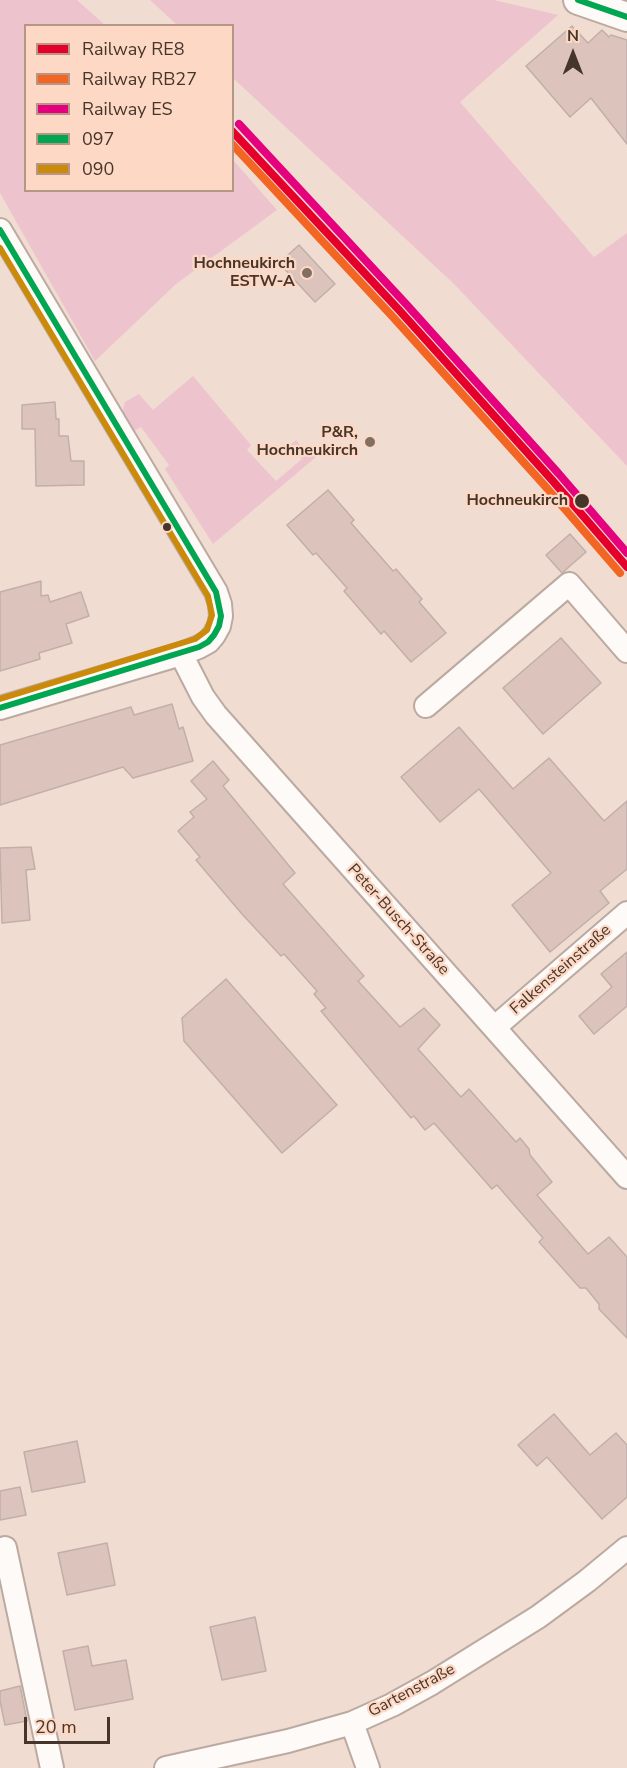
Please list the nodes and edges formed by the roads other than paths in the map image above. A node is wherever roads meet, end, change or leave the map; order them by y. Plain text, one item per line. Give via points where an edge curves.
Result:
1 (578, 0) edge
2 (627, 17) edge
3 (0, 230) edge
4 (627, 651) edge
5 (181, 654) junction
6 (426, 706) dead end
7 (0, 708) edge
8 (627, 913) edge
9 (495, 1027) junction
10 (627, 1177) edge
11 (5, 1548) dead end
12 (627, 1548) edge
13 (352, 1722) junction
14 (52, 1768) edge
15 (166, 1768) edge
16 (368, 1768) edge

1 - 2 street
3 - 5 street via 216,592 219,626 208,642
4 - 6 street via 569,584
5 - 7 street
5 - 9 street, Peter-Busch-Straße via 216,715
8 - 9 street, Falkensteinstraße
9 - 10 street, Peter-Busch-Straße
11 - 14 street
12 - 13 street, Gartenstraße via 538,1617 432,1683
13 - 15 street, Gartenstraße via 288,1741
13 - 16 street

